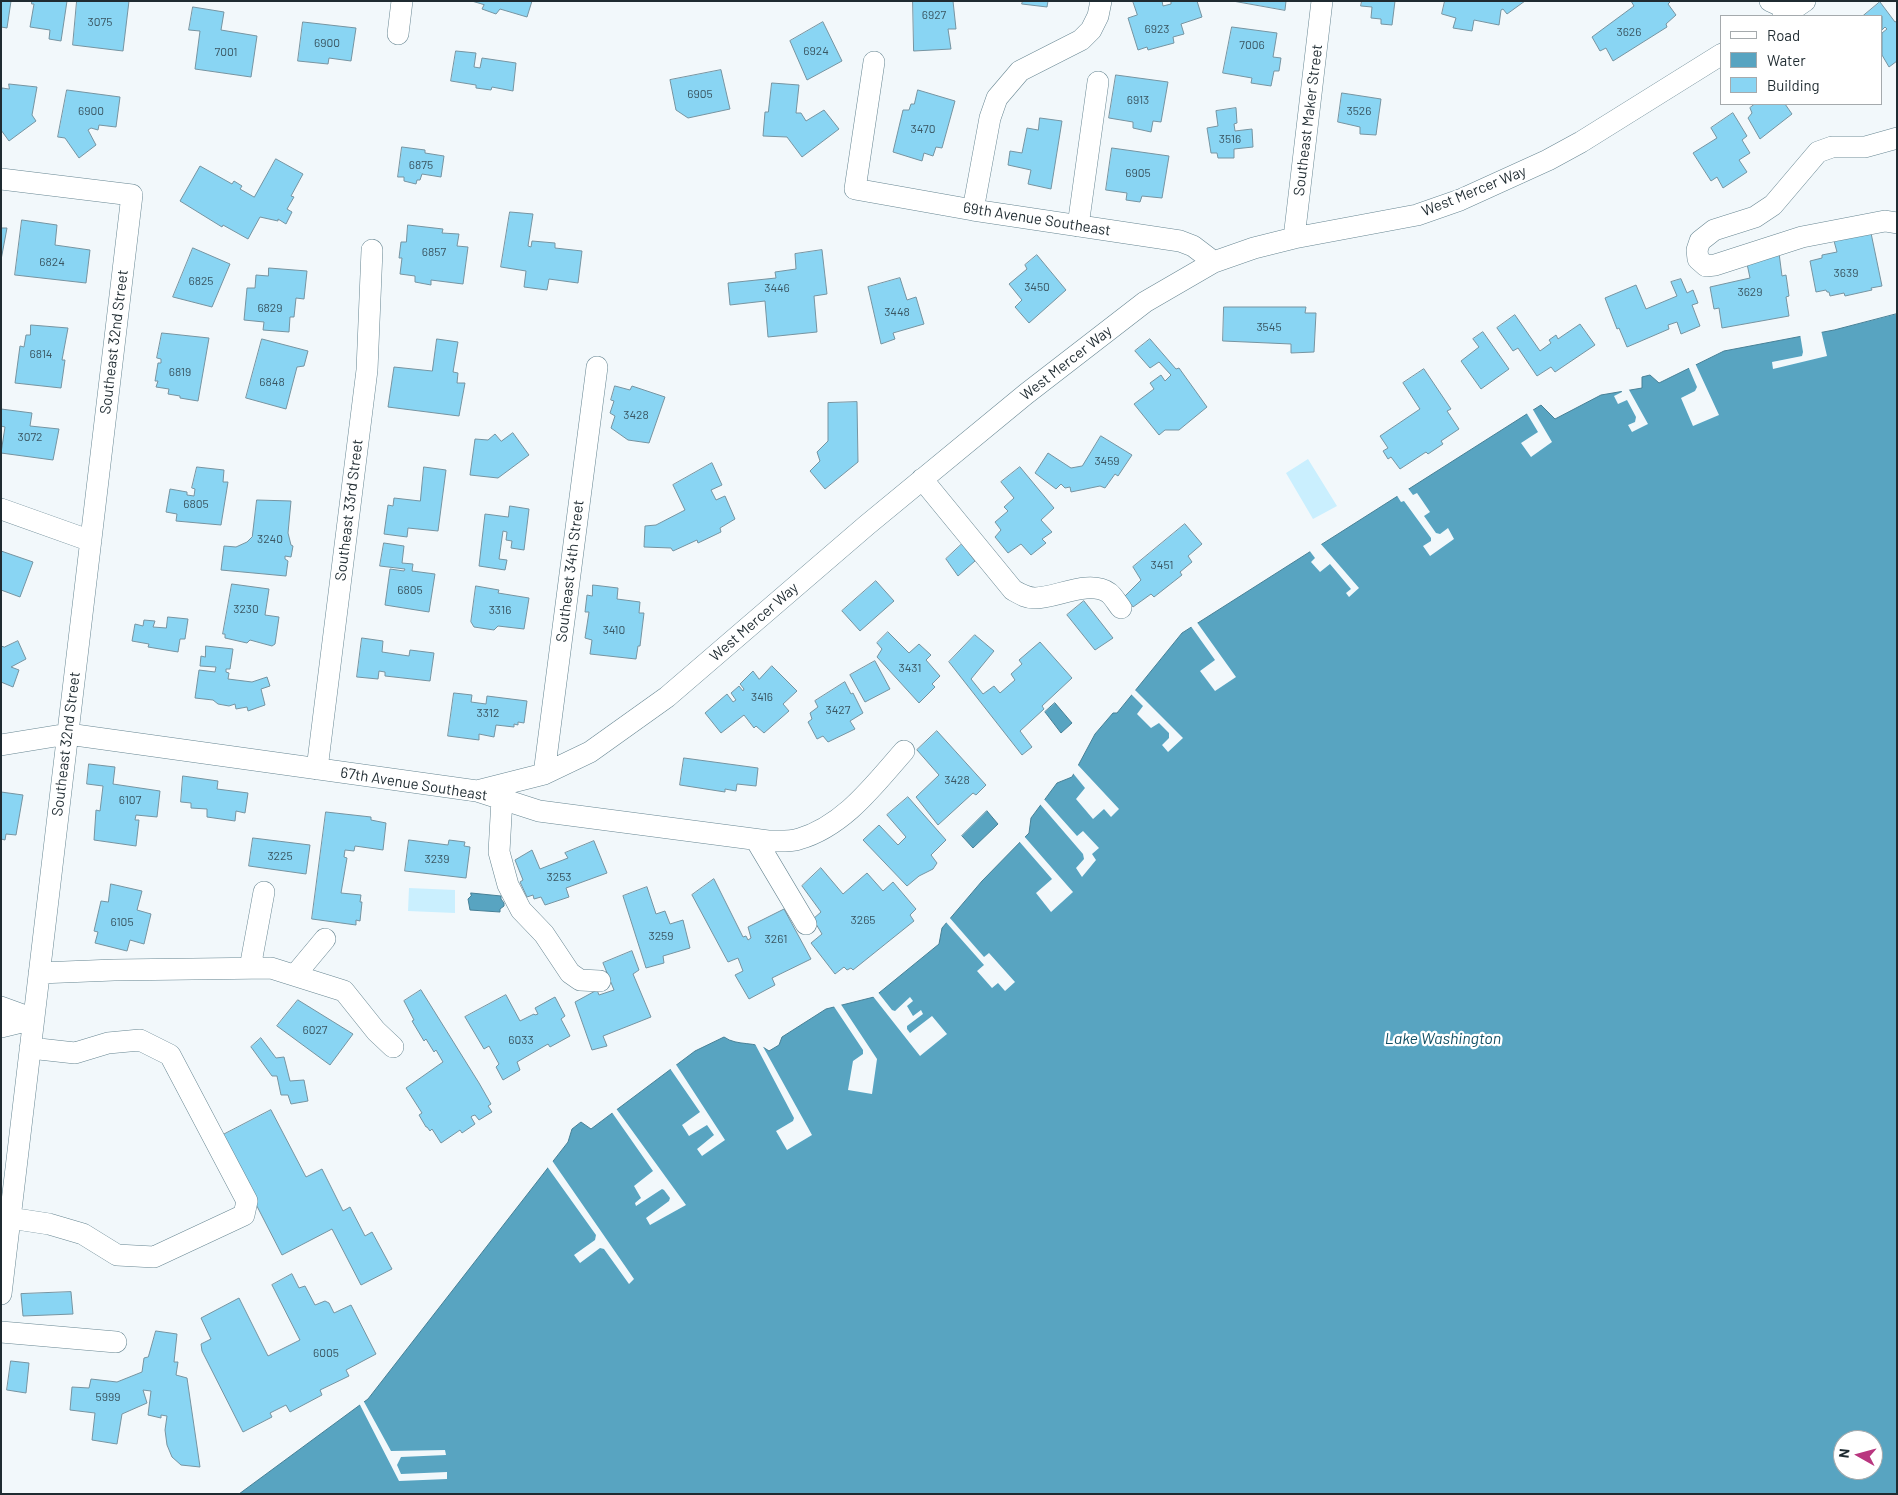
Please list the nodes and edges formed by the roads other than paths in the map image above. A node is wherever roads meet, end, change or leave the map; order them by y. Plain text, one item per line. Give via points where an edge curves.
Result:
1 (402, 1) edge
2 (1100, 1) edge
3 (1322, 1) edge
4 (1770, 1) edge
5 (1793, 9) edge
6 (398, 34) dead end
7 (1720, 55) edge
8 (874, 62) dead end
9 (1098, 82) dead end
10 (1897, 138) edge
11 (1, 179) edge
12 (973, 210) junction
13 (1897, 223) edge
14 (1078, 226) junction
15 (1294, 238) junction
16 (372, 250) dead end
17 (1214, 262) junction
18 (597, 367) dead end
19 (922, 479) junction
20 (1, 509) edge
21 (90, 541) junction
22 (1121, 608) dead end
23 (68, 734) junction
24 (1, 745) edge
25 (904, 751) dead end
26 (317, 769) junction
27 (544, 774) junction
28 (478, 791) junction
29 (502, 799) junction
30 (756, 840) junction
31 (264, 892) dead end
32 (806, 924) dead end
33 (325, 939) dead end
34 (250, 968) junction
35 (39, 973) junction
36 (295, 975) junction
37 (600, 980) dead end
38 (1, 1007) edge
39 (34, 1019) junction
40 (1, 1027) edge
41 (393, 1047) dead end
42 (30, 1048) junction
43 (10, 1218) junction
44 (2, 1284) edge
45 (1, 1332) edge
46 (116, 1342) dead end

1 - 6 street
2 - 12 street via 1098,16 1081,40 1020,71 998,98 990,118
3 - 15 street, Southeast Maker Street
4 - 5 street
7 - 15 street, West Mercer Way via 1581,142 1460,200 1417,215
8 - 12 street, 69th Avenue Southeast via 855,190
9 - 14 street
10 - 13 street via 1865,147 1832,147 1818,152 1773,205 1755,217 1714,230 1700,241 1698,259 1706,266 1716,265 1802,237 1885,221
11 - 21 street, Southeast 32nd Street via 132,195
12 - 14 street, 69th Avenue Southeast
14 - 17 street, 69th Avenue Southeast via 1180,241 1193,246
15 - 17 street, West Mercer Way
16 - 26 street, Southeast 33rd Street via 367,370
17 - 19 street, West Mercer Way via 1145,302
18 - 27 street, Southeast 34th Street
19 - 22 street via 1013,590 1022,596 1036,598 1082,588 1099,588 1109,593
19 - 27 street, West Mercer Way via 667,697 590,752
20 - 21 street
21 - 23 street, Southeast 32nd Street
23 - 24 street
23 - 26 street, 67th Avenue Southeast
23 - 35 street, Southeast 32nd Street
25 - 30 street, 67th Avenue Southeast via 857,805 825,827 798,840
26 - 28 street, 67th Avenue Southeast
27 - 28 street, West Mercer Way
28 - 29 street, 67th Avenue Southeast
29 - 30 street, 67th Avenue Southeast via 539,811
29 - 37 street via 499,852 508,885 521,910 544,934 570,973 580,980
30 - 32 street
31 - 34 street
33 - 36 street
34 - 35 street
34 - 36 street via 271,968
35 - 39 street, Southeast 32nd Street
36 - 41 street via 344,991
38 - 39 street
39 - 40 street
39 - 42 street, Southeast 32nd Street
42 - 43 street, Southeast 32nd Street
42 - 43 street via 75,1053 108,1043 140,1040 170,1055 248,1201 244,1215 154,1257 117,1255 83,1234
43 - 44 street, Southeast 32nd Street
45 - 46 street

